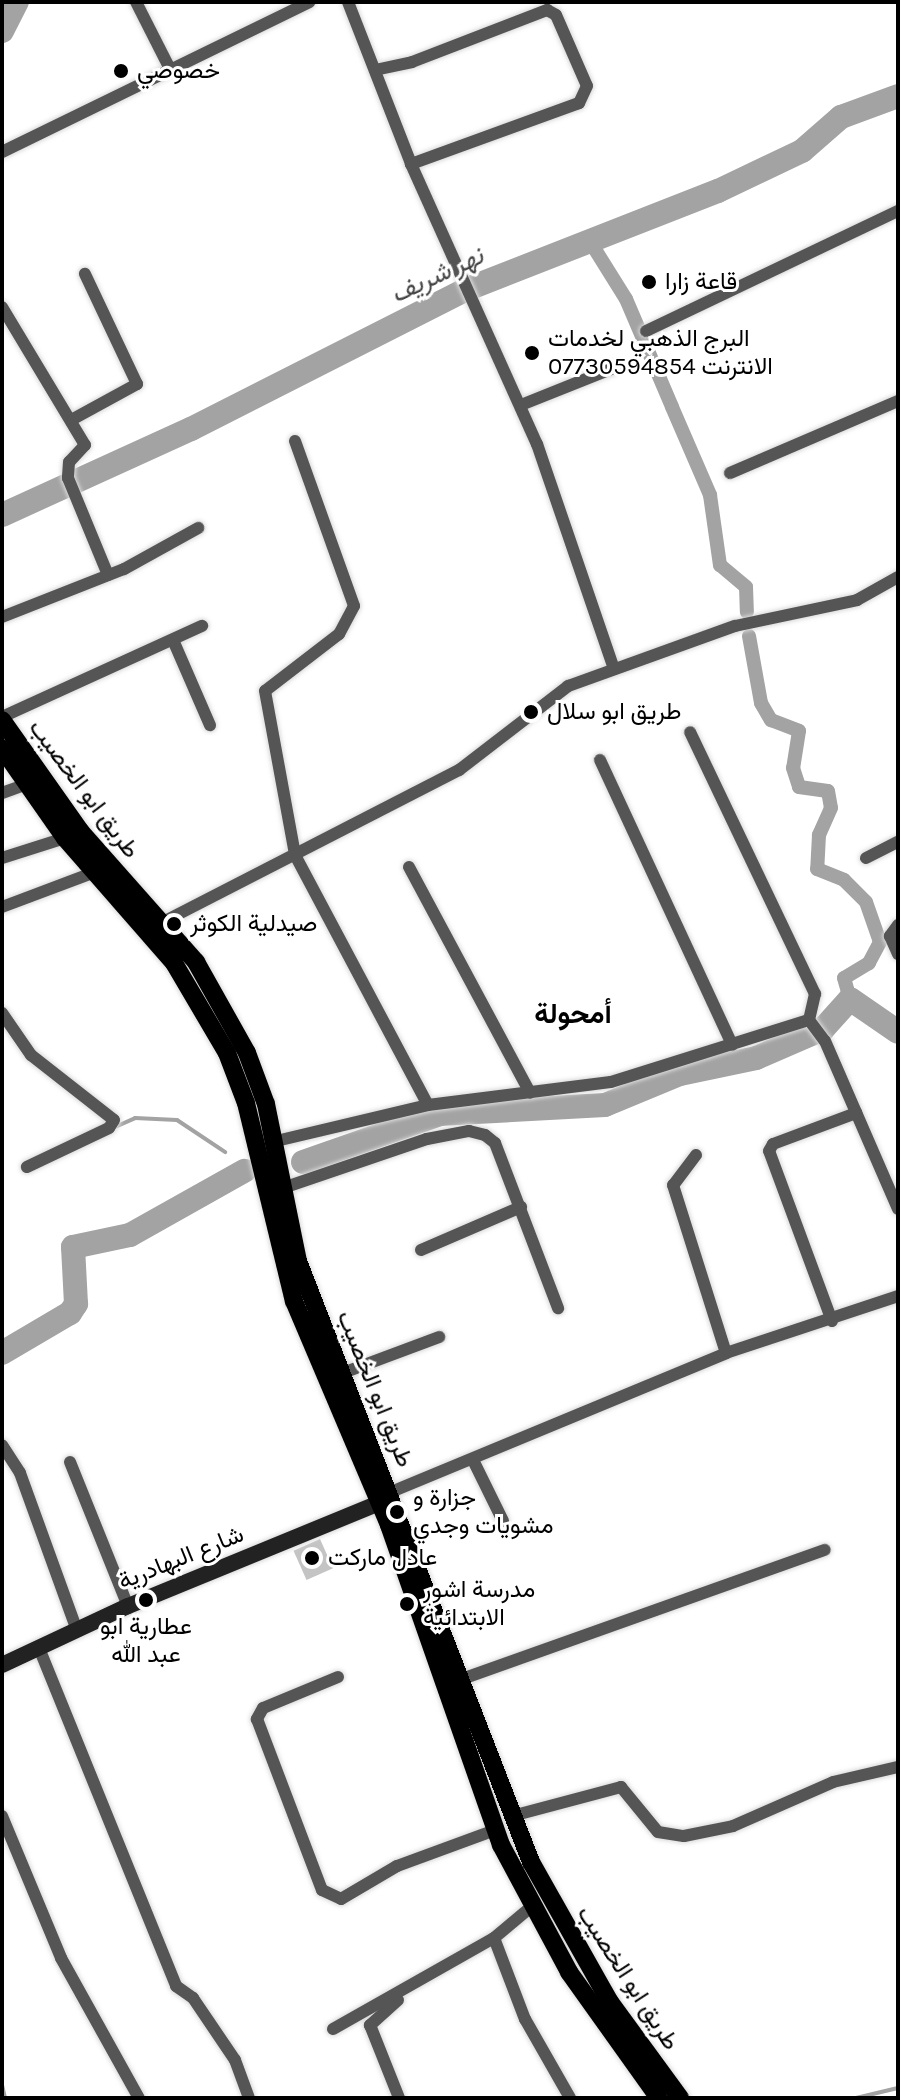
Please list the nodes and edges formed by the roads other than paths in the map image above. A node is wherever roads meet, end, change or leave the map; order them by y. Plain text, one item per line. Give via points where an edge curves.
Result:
1 (136, 2) edge
2 (309, 2) edge
3 (348, 2) edge
4 (375, 70) junction
5 (171, 71) junction
6 (2, 152) edge
7 (411, 164) junction
8 (898, 211) edge
9 (85, 274) dead end
10 (2, 307) edge
11 (646, 331) dead end
12 (616, 367) dead end
13 (898, 401) edge
14 (521, 405) junction
15 (73, 419) junction
16 (295, 441) dead end
17 (730, 473) dead end
18 (198, 528) dead end
19 (108, 575) junction
20 (898, 577) edge
21 (2, 617) edge
22 (202, 626) dead end
23 (173, 640) junction
24 (613, 666) junction
25 (2, 718) edge
26 (210, 725) dead end
27 (690, 732) dead end
28 (2, 748) edge
29 (600, 760) dead end
30 (27, 784) junction
31 (2, 793) edge
32 (65, 838) junction
33 (898, 842) edge
34 (295, 855) junction
35 (2, 858) edge
36 (866, 858) dead end
37 (409, 867) dead end
38 (95, 872) junction
39 (2, 907) edge
40 (163, 922) junction
41 (898, 925) edge
42 (898, 954) edge
43 (202, 991) junction
44 (2, 1013) edge
45 (812, 1023) junction
46 (732, 1045) junction
47 (530, 1093) junction
48 (428, 1105) junction
49 (856, 1113) junction
50 (272, 1142) junction
51 (696, 1155) dead end
52 (27, 1167) dead end
53 (280, 1189) junction
54 (521, 1207) junction
55 (898, 1209) edge
56 (421, 1250) dead end
57 (898, 1296) edge
58 (558, 1308) dead end
59 (832, 1321) junction
60 (439, 1337) dead end
61 (726, 1353) junction
62 (340, 1374) junction
63 (2, 1445) edge
64 (473, 1460) junction
65 (70, 1462) dead end
66 (386, 1497) junction
67 (503, 1521) dead end
68 (825, 1550) dead end
69 (128, 1606) junction
70 (76, 1628) junction
71 (39, 1648) junction
72 (2, 1665) edge
73 (338, 1677) dead end
74 (462, 1679) junction
75 (898, 1767) edge
76 (492, 1793) junction
77 (2, 1816) edge
78 (512, 1816) junction
79 (495, 1830) junction
80 (531, 1907) junction
81 (494, 1938) junction
82 (446, 1966) junction
83 (333, 2029) dead end
84 (139, 2098) edge
85 (249, 2098) edge
86 (399, 2098) edge
87 (570, 2098) edge
88 (659, 2098) edge
89 (680, 2098) edge

1 - 5 street
2 - 5 street
3 - 4 street
4 - 7 street
4 - 7 street via 412,62 547,10 556,15 587,86 579,103
5 - 6 street
7 - 14 street
8 - 11 street
9 - 15 street via 137,384
10 - 15 street
12 - 14 street
13 - 17 street
14 - 24 street
15 - 19 street via 85,445 69,462 68,478
16 - 34 street via 354,606 339,634 265,691
18 - 19 street
19 - 21 street
20 - 24 street via 857,600 735,626
22 - 23 street
23 - 25 street
23 - 26 street
24 - 34 street via 568,686 459,770
25 - 40 main road, طريق ابو الخصيب via 81,832
27 - 45 street via 815,994
28 - 30 main road, طريق ابو الخصيب
29 - 46 street
30 - 31 street
30 - 32 main road, طريق ابو الخصيب
32 - 35 street
32 - 38 main road, طريق ابو الخصيب
33 - 36 street
34 - 40 street
34 - 48 street
37 - 47 street
38 - 39 street
38 - 43 main road, طريق ابو الخصيب
40 - 43 main road, طريق ابو الخصيب
41 - 42 street via 890,936
43 - 50 main road, طريق ابو الخصيب via 252,1066
43 - 66 main road, طريق ابو الخصيب via 241,1086 294,1301
44 - 52 street via 31,1055 114,1120 109,1128
45 - 46 street
45 - 49 street
46 - 47 street via 611,1082
47 - 48 street
48 - 50 street
49 - 55 street
49 - 59 street via 773,1144 769,1151
50 - 53 main road, طريق ابو الخصيب
51 - 61 street via 673,1185
53 - 54 street via 469,1131 495,1143
53 - 62 main road, طريق ابو الخصيب
54 - 56 street
54 - 58 street
57 - 59 street
59 - 61 street
60 - 62 street
61 - 64 street
62 - 66 main road, طريق ابو الخصيب
63 - 70 street via 20,1473
64 - 66 street
64 - 67 street
65 - 69 street
66 - 69 main road, شارع البهادرية
66 - 74 main road, طريق ابو الخصيب
66 - 76 main road, طريق ابو الخصيب
68 - 74 street
69 - 70 main road, شارع البهادرية
70 - 71 main road, شارع البهادرية
71 - 72 main road, شارع البهادرية
71 - 85 street via 176,1986 193,1998 235,2060
73 - 79 street via 263,1708 257,1719 322,1890 341,1899 397,1866
74 - 76 main road, طريق ابو الخصيب
75 - 78 street via 833,1782 733,1826 684,1836 658,1832 621,1787
76 - 78 main road, طريق ابو الخصيب
76 - 79 main road, طريق ابو الخصيب
77 - 84 street via 61,1958
78 - 89 main road, طريق ابو الخصيب via 566,1931
79 - 80 main road, طريق ابو الخصيب
80 - 81 street
80 - 88 main road, طريق ابو الخصيب via 587,1999
81 - 82 street
81 - 87 street via 525,2019
82 - 83 street
82 - 86 street via 371,2019

